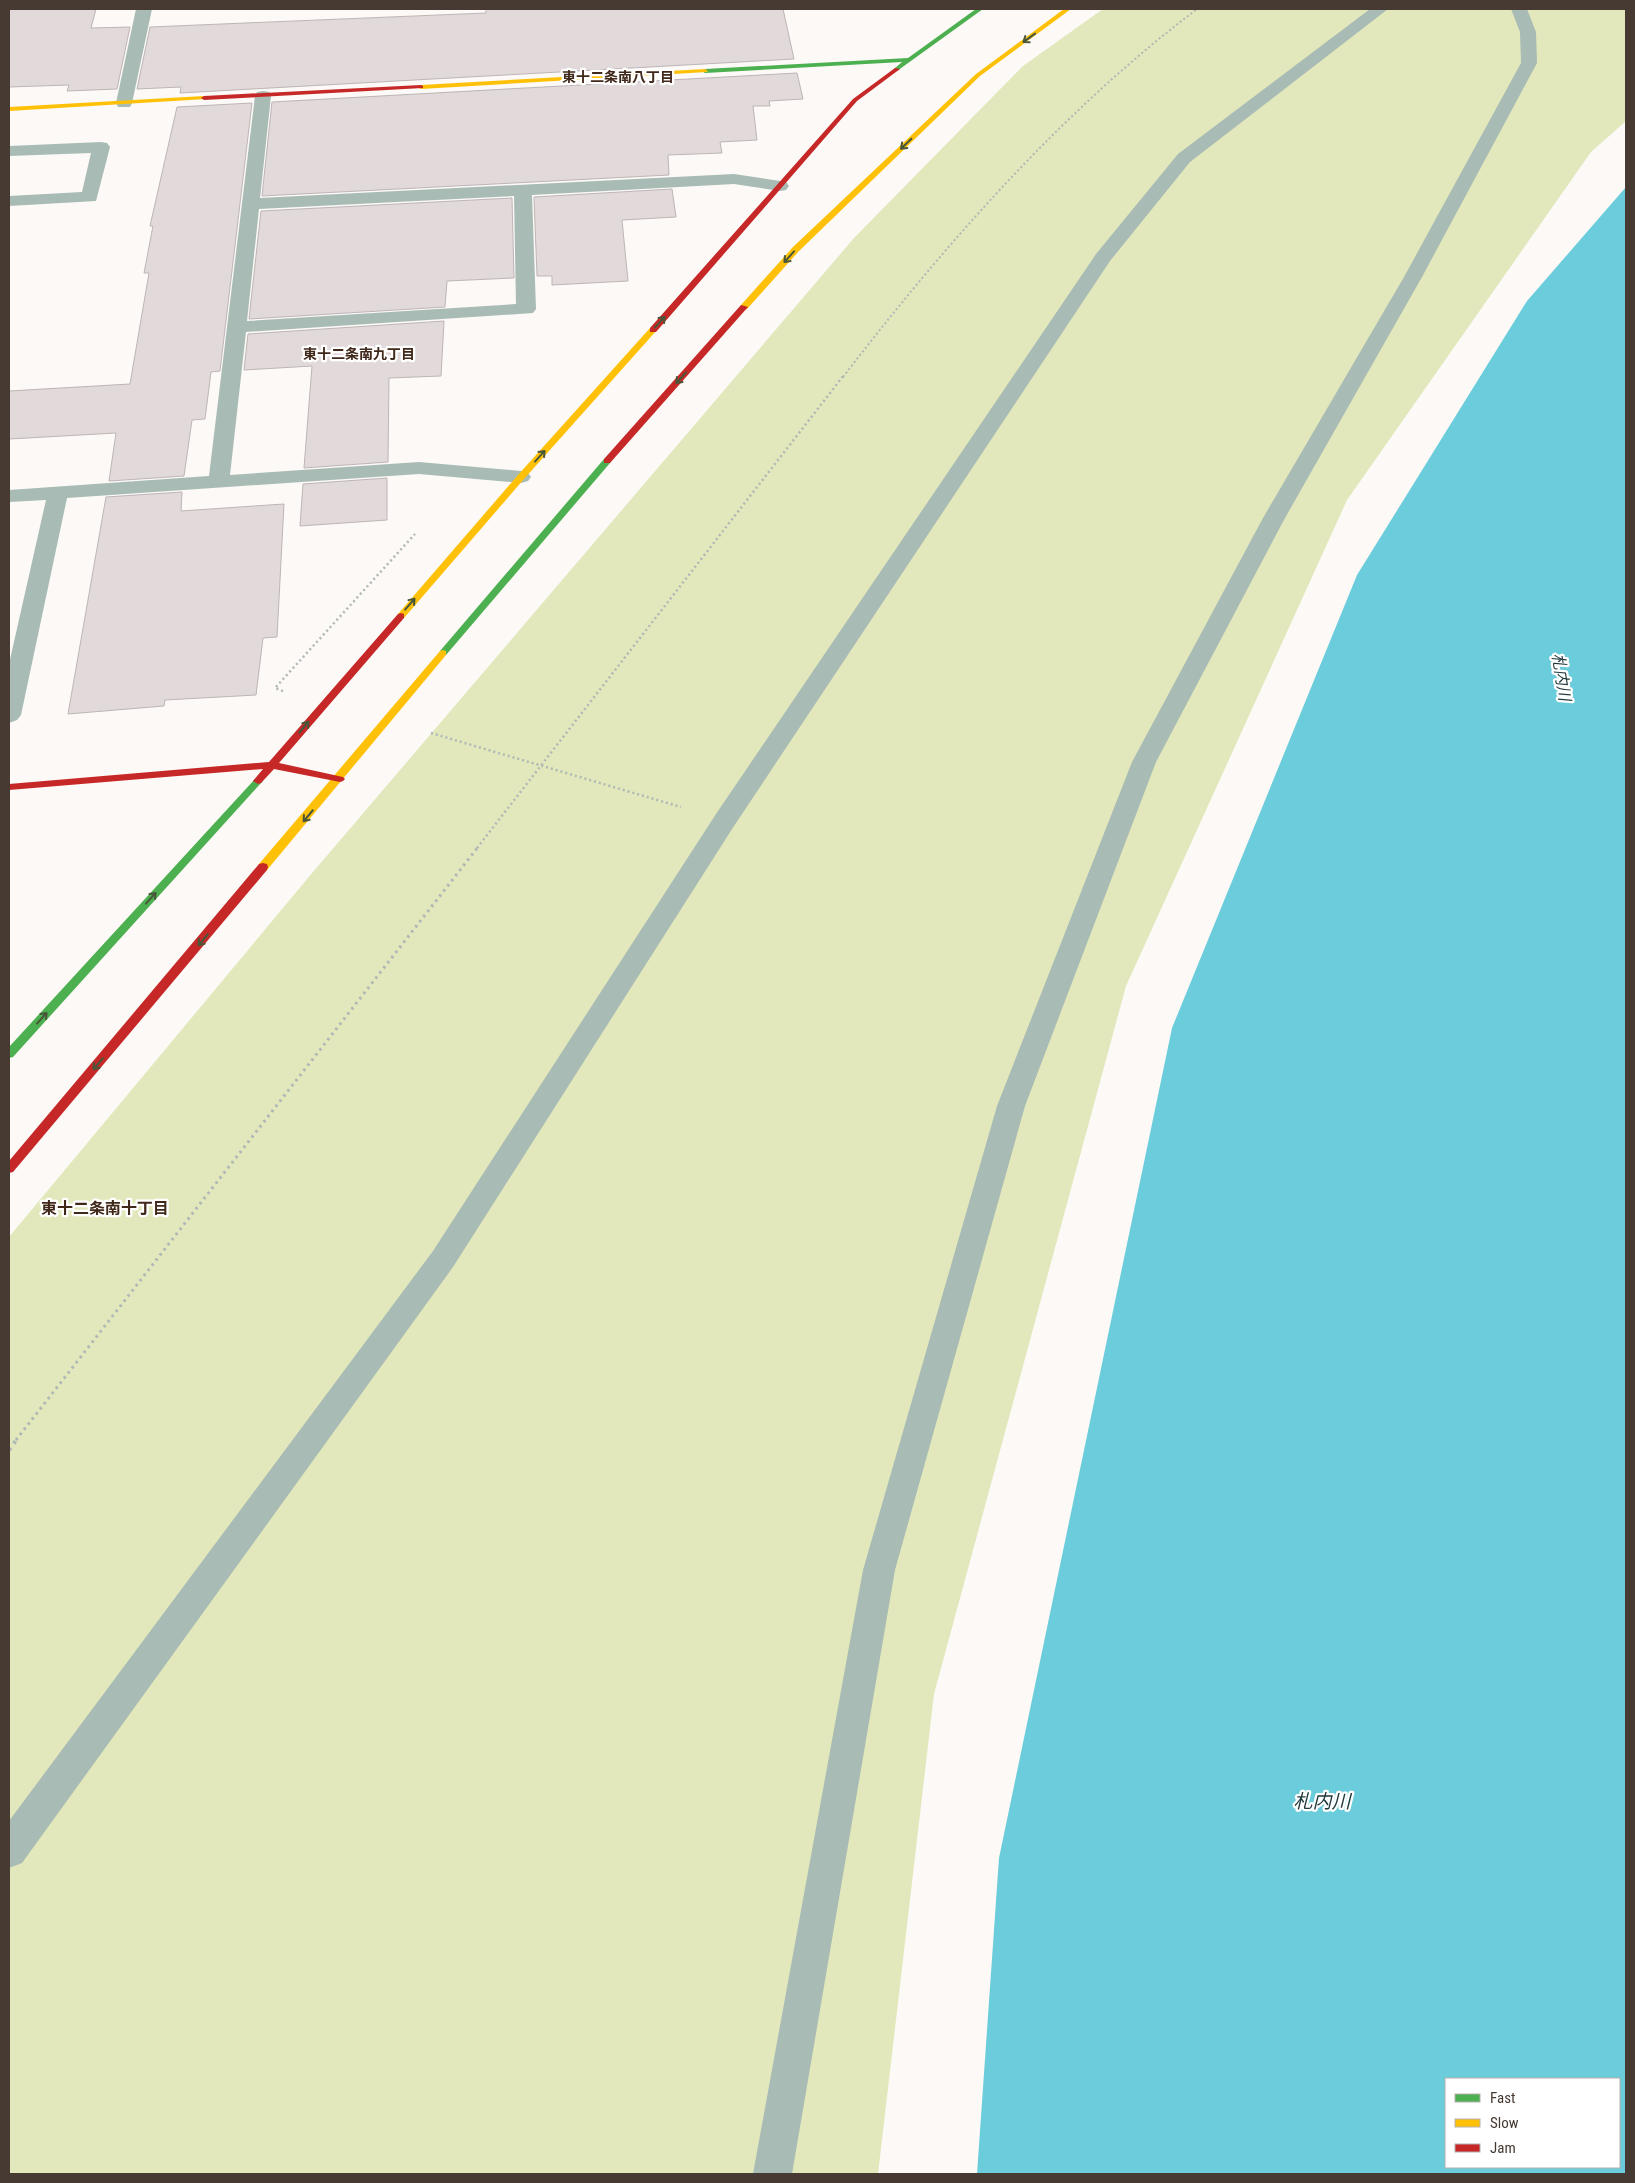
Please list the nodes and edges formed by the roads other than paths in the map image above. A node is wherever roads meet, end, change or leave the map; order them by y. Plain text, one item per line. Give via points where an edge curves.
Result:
1 (144, 9) edge
2 (980, 9) edge
3 (1068, 9) edge
4 (1380, 9) edge
5 (1520, 9) edge
6 (908, 60) junction
7 (263, 96) junction
8 (124, 103) junction
9 (9, 109) edge
10 (9, 151) edge
11 (780, 186) junction
12 (523, 190) junction
13 (9, 201) edge
14 (250, 204) junction
15 (236, 327) junction
16 (521, 477) junction
17 (219, 482) junction
18 (58, 493) junction
19 (9, 496) edge
20 (9, 715) edge
21 (273, 765) junction
22 (340, 779) junction
23 (9, 787) edge
24 (9, 1054) edge
25 (9, 1169) edge
26 (9, 1850) edge
27 (772, 2174) edge

1 - 8 street
2 - 6 street
3 -> 22 street via 978,74 796,249 586,484
4 - 26 street via 1184,158 1103,258 725,820 443,1259
5 - 27 street via 1528,32 1529,63 1418,268 1274,518 1144,762 1011,1106 879,1570
6 - 7 street
6 - 11 street via 855,100
7 - 8 street
7 - 14 street
8 - 9 street
10 - 13 street via 101,147 90,197
11 - 12 street via 734,179
16 -> 11 street
12 - 14 street
12 - 15 street via 526,309
14 - 15 street
15 - 17 street
16 - 17 street via 419,468
21 -> 16 street
17 - 18 street
18 - 19 street
18 - 20 street
21 - 22 street
21 - 23 street
24 -> 21 street
22 -> 25 street

